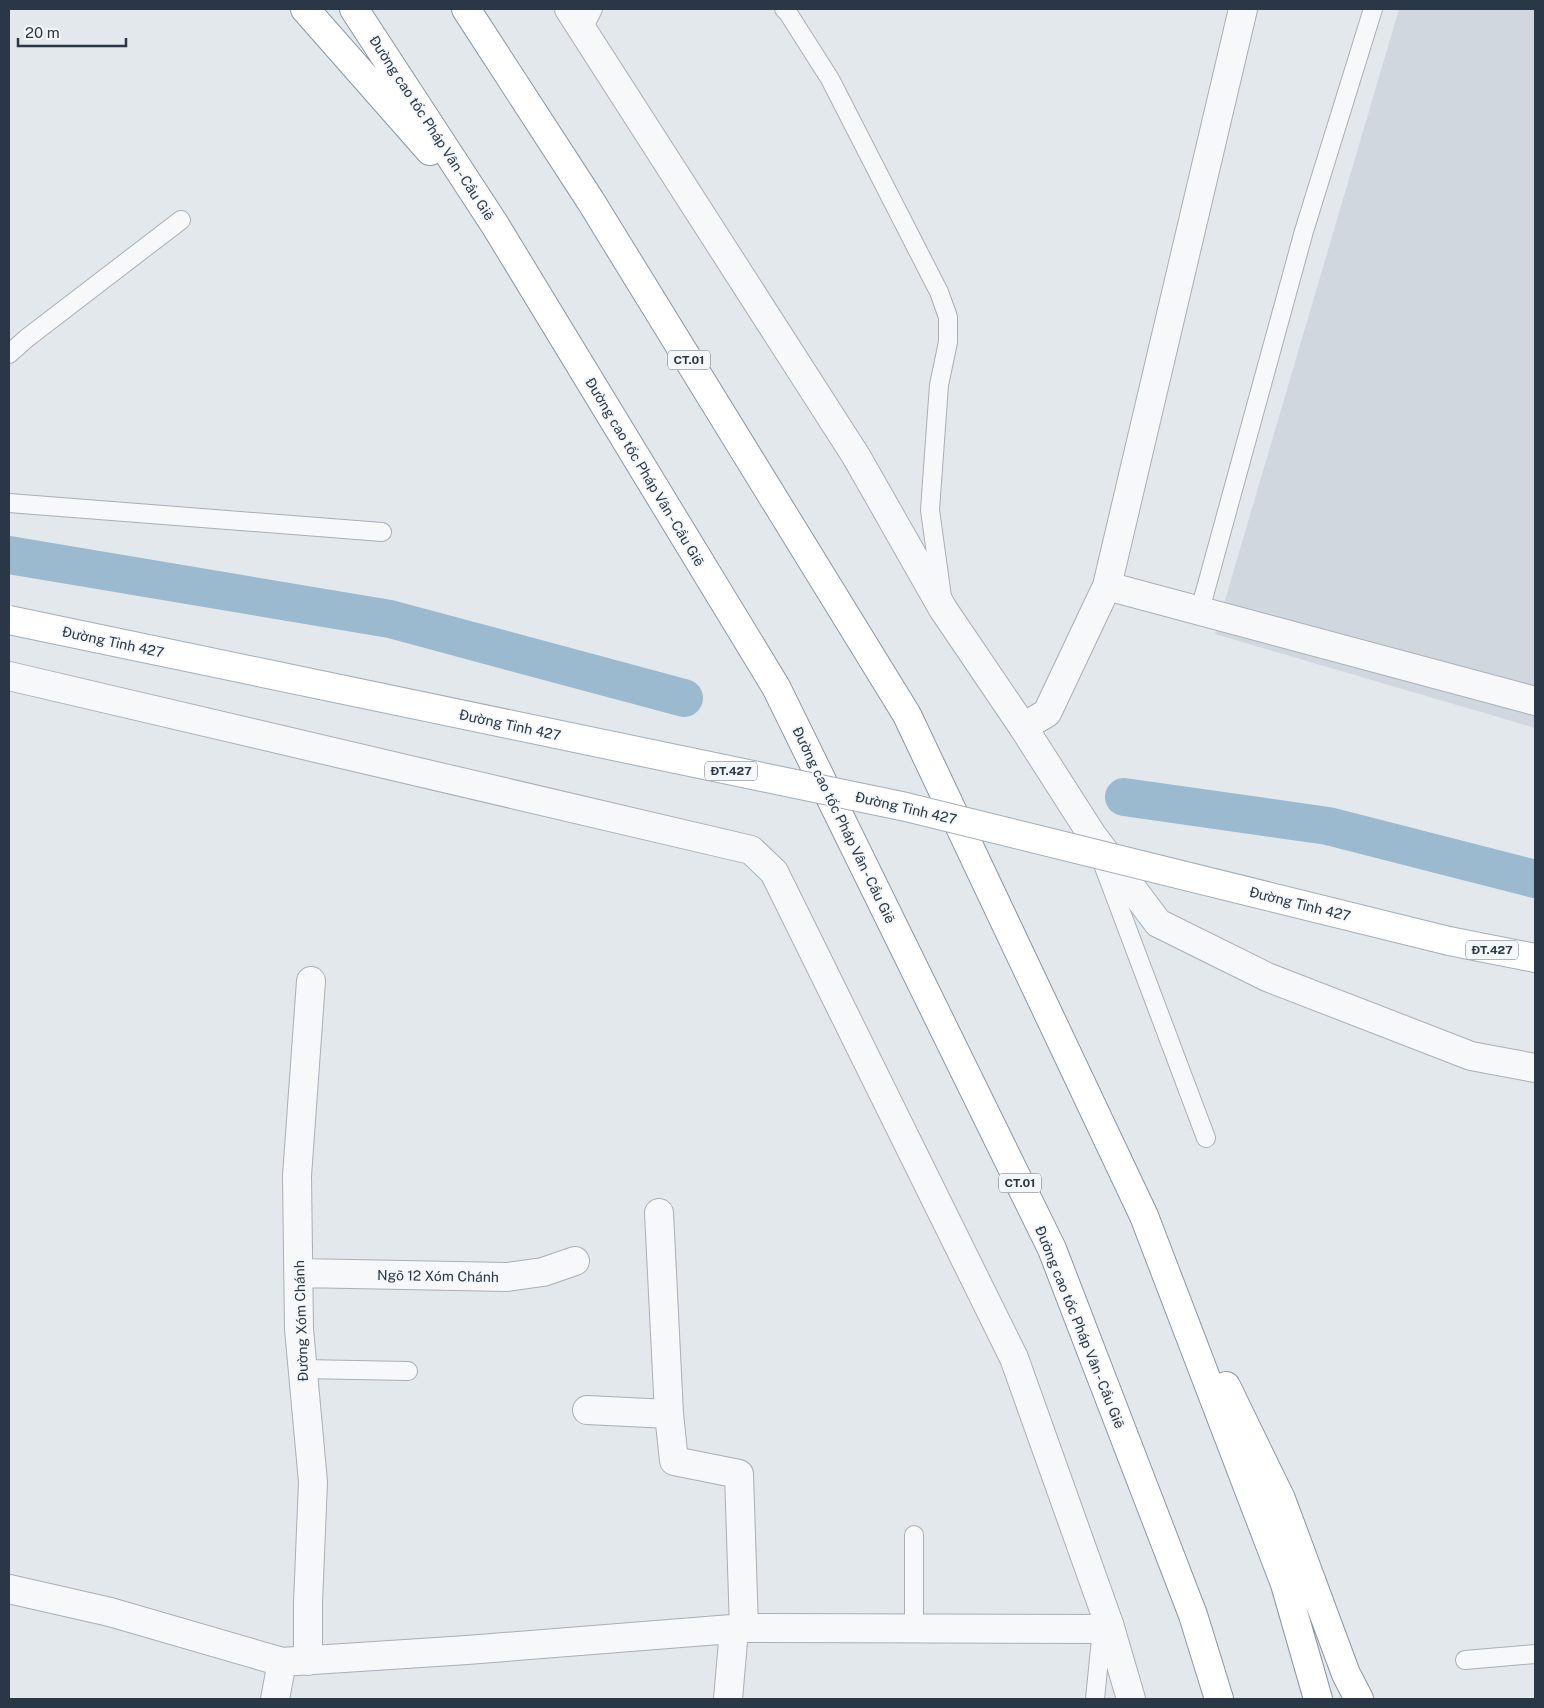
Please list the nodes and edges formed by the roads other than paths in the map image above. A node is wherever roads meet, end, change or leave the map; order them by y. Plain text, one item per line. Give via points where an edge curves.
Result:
1 (305, 9) edge
2 (354, 9) edge
3 (466, 9) edge
4 (784, 9) edge
5 (1242, 9) edge
6 (1373, 9) edge
7 (582, 15) edge
8 (181, 220) dead end
9 (495, 225) junction
10 (9, 354) edge
11 (9, 503) edge
12 (382, 532) dead end
13 (1107, 586) junction
14 (943, 609) junction
15 (1200, 610) junction
16 (9, 620) edge
17 (9, 676) edge
18 (1535, 701) edge
19 (1022, 727) junction
20 (1092, 835) junction
21 (1535, 958) edge
22 (311, 981) dead end
23 (1535, 1068) edge
24 (1206, 1138) dead end
25 (659, 1213) dead end
26 (1144, 1216) junction
27 (575, 1261) dead end
28 (298, 1273) junction
29 (302, 1369) junction
30 (408, 1372) dead end
31 (587, 1410) dead end
32 (669, 1414) junction
33 (914, 1535) dead end
34 (9, 1589) edge
35 (1105, 1627) junction
36 (914, 1628) junction
37 (739, 1629) junction
38 (1535, 1654) edge
39 (1465, 1660) dead end
40 (295, 1662) junction
41 (275, 1699) edge
42 (728, 1699) edge
43 (1095, 1699) edge
44 (1131, 1699) edge
45 (1219, 1699) edge
46 (1318, 1699) edge
47 (1359, 1699) edge

1 - 9 main road
2 - 9 main road, Đường cao tốc Pháp Vân - Cầu Giẽ / CT.01
3 - 26 main road, CT.01 via 590,200 907,715
4 - 14 lane via 830,79 939,292 948,317 948,342 939,385 930,510
5 - 13 street
6 - 15 lane via 1304,231
7 - 14 street via 856,456
8 - 10 lane
9 - 45 main road, Đường cao tốc Pháp Vân - Cầu Giẽ / CT.01 via 776,687 1004,1151 1056,1258 1193,1615
11 - 12 lane
13 - 15 street
13 - 19 street via 1047,713
14 - 19 street
15 - 18 street
16 - 21 main road, Đường Tỉnh 427 / ĐT.427, bridge via 906,807 1449,941
17 - 35 street via 751,850 774,872 1014,1358
19 - 20 street
20 - 23 street via 1158,923 1267,976 1472,1056
20 - 24 lane
22 - 28 street, Đường Xóm Chánh via 297,1176
25 - 32 street
26 - 46 main road, CT.01 via 1285,1584
26 - 47 main road via 1281,1499 1346,1674
27 - 28 street, Ngõ 12 Xóm Chánh via 543,1272 506,1278
28 - 29 street, Đường Xóm Chánh
29 - 30 lane
29 - 40 street, Đường Xóm Chánh via 312,1482 308,1603
31 - 32 street
32 - 37 street via 674,1461 738,1474
33 - 36 lane
34 - 40 street via 110,1612
35 - 36 street
35 - 43 lane
35 - 44 street
36 - 37 street
37 - 40 street
37 - 42 street
38 - 39 lane
40 - 41 street, Đường Xóm Chánh

